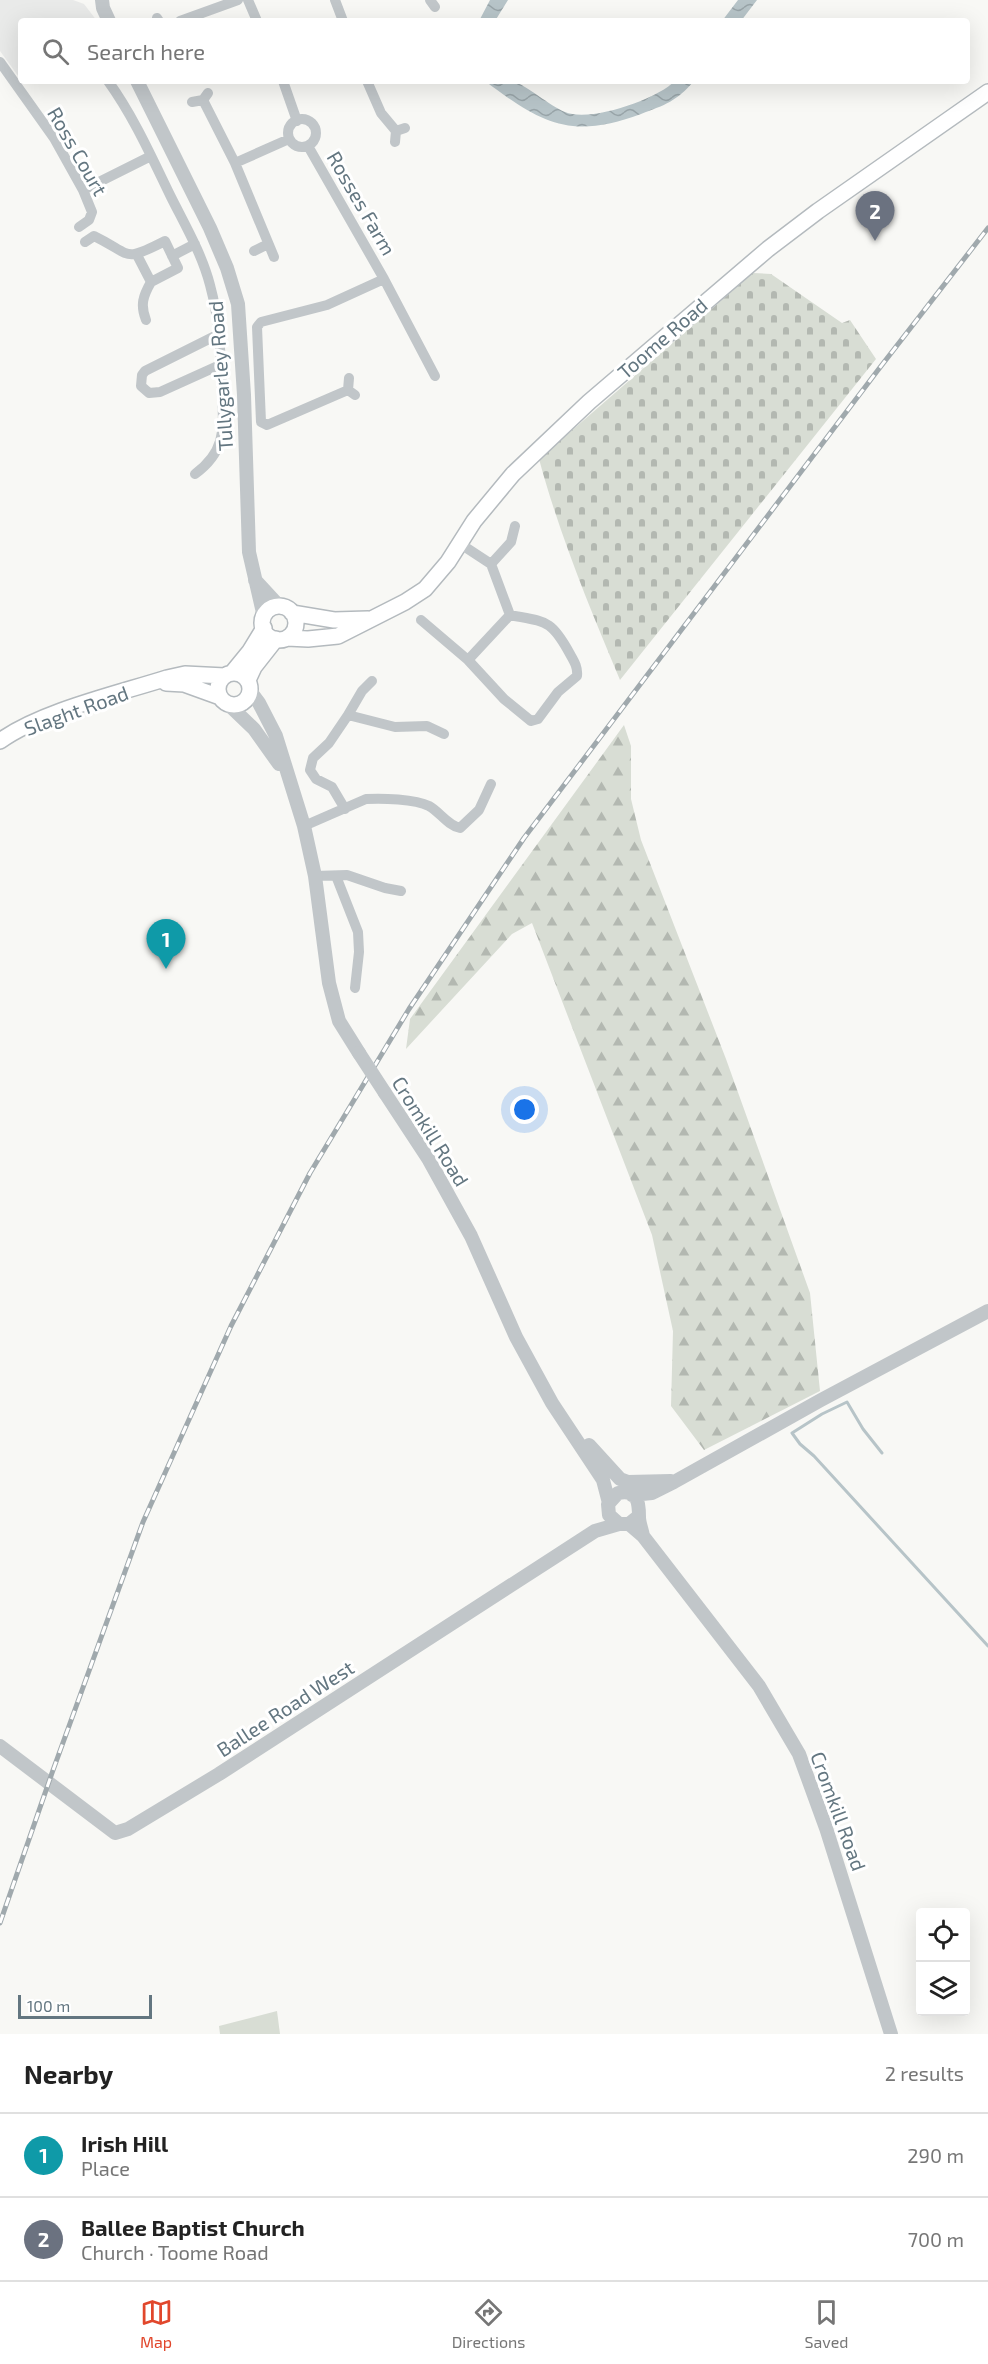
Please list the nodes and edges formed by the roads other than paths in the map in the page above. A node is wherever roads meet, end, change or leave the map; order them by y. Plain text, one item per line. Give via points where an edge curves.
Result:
1 (238, 0) edge
2 (248, 0) edge
3 (335, 0) edge
4 (99, 3) edge
5 (107, 18) edge
6 (188, 18) edge
7 (256, 18) edge
8 (342, 18) edge
9 (0, 62) edge
10 (110, 84) edge
11 (138, 84) edge
12 (284, 84) edge
13 (368, 84) edge
14 (988, 92) edge
15 (201, 98) dead end
16 (297, 121) junction
17 (399, 134) dead end
18 (289, 139) junction
19 (308, 146) junction
20 (151, 156) junction
21 (235, 163) junction
22 (83, 190) junction
23 (79, 227) dead end
24 (85, 242) dead end
25 (195, 244) junction
26 (268, 244) junction
27 (254, 251) dead end
28 (137, 255) junction
29 (172, 256) junction
30 (274, 257) dead end
31 (384, 279) junction
32 (151, 282) junction
33 (146, 320) dead end
34 (219, 334) junction
35 (222, 364) junction
36 (435, 376) dead end
37 (349, 378) dead end
38 (195, 474) dead end
39 (515, 526) dead end
40 (459, 543) junction
41 (491, 564) junction
42 (255, 580) junction
43 (286, 610) junction
44 (510, 615) junction
45 (371, 618) junction
46 (421, 620) dead end
47 (264, 623) junction
48 (281, 638) junction
49 (468, 660) junction
50 (229, 674) junction
51 (372, 681) dead end
52 (154, 682) junction
53 (249, 686) junction
54 (224, 701) junction
55 (348, 716) junction
56 (444, 734) dead end
57 (0, 741) edge
58 (290, 781) junction
59 (492, 784) dead end
60 (345, 809) junction
61 (304, 826) junction
62 (315, 876) junction
63 (336, 876) junction
64 (401, 891) dead end
65 (355, 988) dead end
66 (988, 1311) edge
67 (559, 1414) junction
68 (603, 1480) junction
69 (674, 1482) junction
70 (652, 1492) junction
71 (628, 1494) junction
72 (608, 1508) junction
73 (632, 1518) junction
74 (595, 1531) junction
75 (0, 1746) edge
76 (891, 2034) edge

1 - 6 street
2 - 7 street
3 - 8 street
4 - 5 street
9 - 22 street, Ross Court via 54,138
10 - 20 street
11 - 42 street, Tullygarley Road via 210,228 238,304 249,552
12 - 16 street
13 - 17 street via 381,113
14 - 40 main road, Toome Road via 818,211 654,344 526,460
15 - 21 street
16 - 18 street via 289,130
16 - 19 street via 306,120 313,126 315,139
18 - 19 street via 297,146
18 - 21 street
19 - 31 street, Rosses Farm
20 - 22 street
20 - 25 street
21 - 26 street
22 - 23 street, Ross Court via 92,212
24 - 28 street via 94,236 120,252
25 - 29 street
25 - 34 street via 210,284
26 - 27 street
26 - 30 street
28 - 29 street via 165,242
28 - 32 street
29 - 32 street via 178,268
31 - 36 street, Rosses Farm
31 - 37 street, Rosses Farm via 327,304 261,322 257,327 261,422 267,425 352,392
32 - 33 street via 141,309
34 - 35 street
34 - 35 street via 145,371 141,386 149,393 160,392
35 - 38 street via 222,439 209,463
39 - 41 street via 511,542
40 - 41 street
40 - 45 main road, Toome Road via 424,589
41 - 44 street
42 - 43 street
42 - 47 street, Tullygarley Road
43 - 45 main road, Toome Road via 334,620
43 - 47 main road via 269,610
43 - 48 main road via 296,626
44 - 49 street
44 - 49 street via 549,624 559,633 577,666 577,676 558,692 540,717 533,721 525,717
45 - 48 main road, Toome Road via 338,636
46 - 49 street
47 - 48 main road via 270,637
47 - 50 main road via 250,651
48 - 53 main road via 254,667
50 - 52 main road, Slaght Road via 185,674
50 - 53 main road via 239,674
50 - 54 main road via 218,688
51 - 55 street
52 - 54 main road, Slaght Road via 184,684
52 - 57 main road, Slaght Road via 60,712
53 - 54 main road via 245,702 237,705
53 - 58 street, Cromkill Road via 276,736
54 - 58 street, Cromkill Road via 264,740
55 - 56 street via 395,727 427,726
55 - 60 street via 313,758 310,770 316,779 332,787
58 - 61 street, Cromkill Road
59 - 60 street via 479,810 460,828 424,805 366,799
60 - 61 street
61 - 62 street, Cromkill Road
62 - 63 street
62 - 67 street, Cromkill Road, bridge via 329,983 339,1021 429,1160 471,1236 511,1328
63 - 64 street via 347,875
63 - 65 street via 358,932
66 - 69 street
67 - 68 street, Cromkill Road
67 - 69 street via 569,1420 620,1479
68 - 71 street, Cromkill Road
68 - 72 street, Cromkill Road
69 - 70 street
70 - 71 street
70 - 73 street
71 - 72 street via 614,1496
71 - 73 street via 639,1502
72 - 73 street via 611,1519
72 - 74 street, Ballee Road West
73 - 74 street, Ballee Road West
73 - 76 street, Cromkill Road via 759,1686 799,1754
74 - 75 street, Ballee Road West via 219,1774 115,1833

